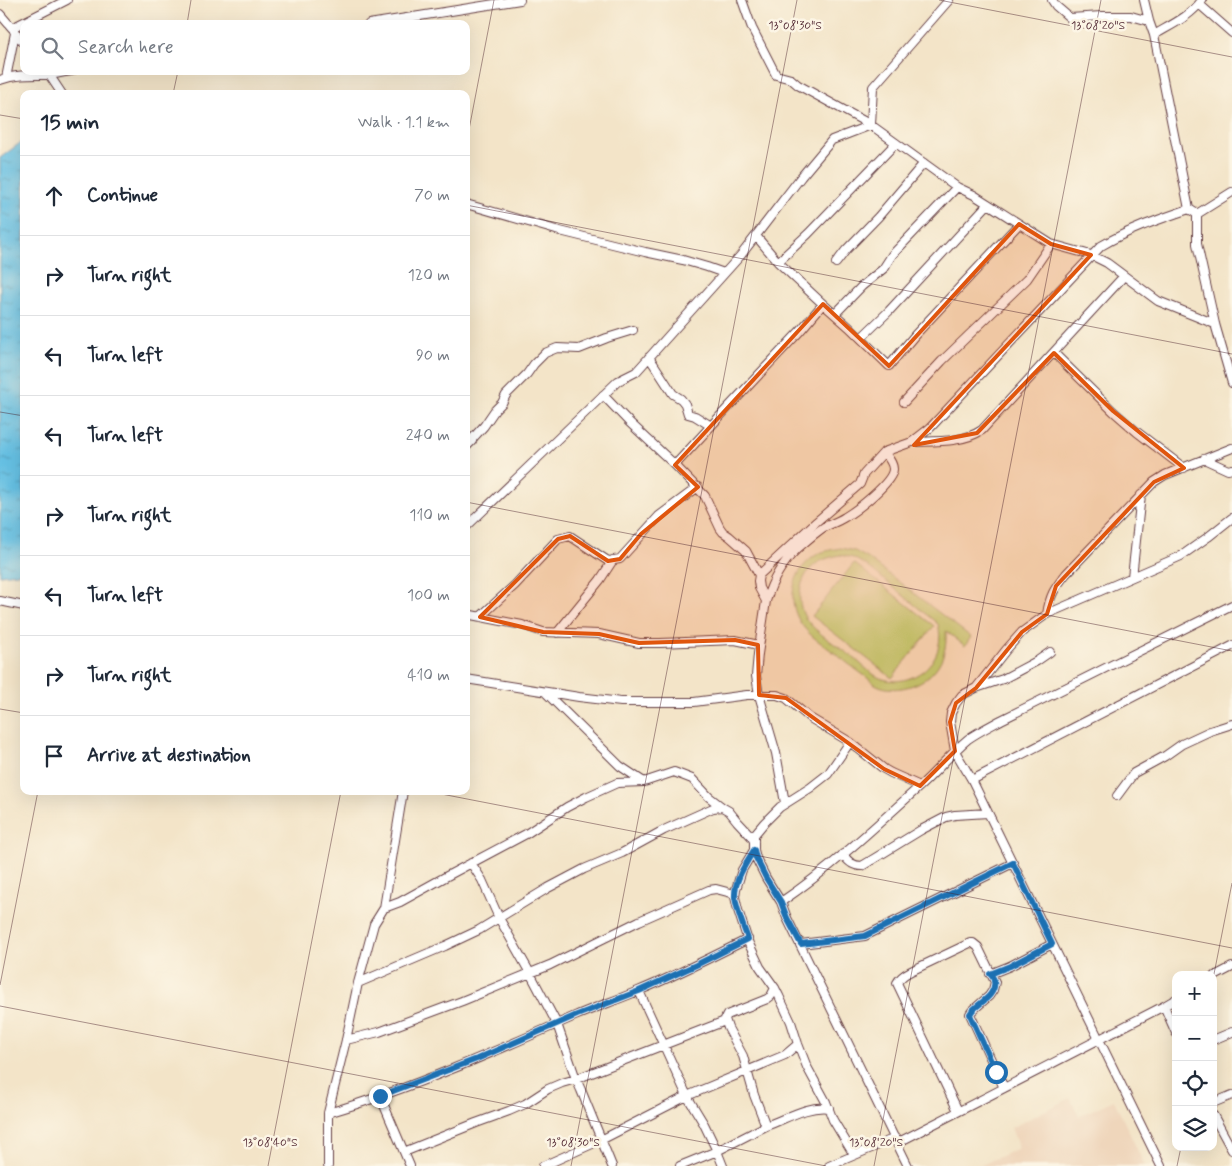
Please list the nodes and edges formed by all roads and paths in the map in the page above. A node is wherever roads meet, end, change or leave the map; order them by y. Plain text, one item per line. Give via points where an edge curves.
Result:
1 (67, 0) edge
2 (520, 0) edge
3 (742, 0) edge
4 (948, 0) edge
5 (1052, 0) edge
6 (1144, 0) edge
7 (1200, 2) edge
8 (0, 14) edge
9 (31, 20) edge
10 (394, 20) edge
11 (1149, 21) junction
12 (20, 26) edge
13 (13, 30) junction
14 (1232, 33) edge
15 (1154, 35) junction
16 (20, 39) edge
17 (21, 75) edge
18 (49, 75) edge
19 (3, 79) edge
20 (59, 90) edge
21 (871, 125) junction
22 (896, 143) junction
23 (924, 164) junction
24 (957, 187) junction
25 (1232, 192) edge
26 (988, 204) junction
27 (470, 205) edge
28 (1189, 209) junction
29 (1197, 214) junction
30 (1019, 224) junction
31 (756, 236) junction
32 (1051, 244) junction
33 (1092, 255) junction
34 (778, 262) junction
35 (836, 263) dead end
36 (724, 273) junction
37 (1124, 276) junction
38 (822, 304) junction
39 (835, 314) junction
40 (1215, 324) junction
41 (633, 330) dead end
42 (861, 338) junction
43 (1054, 353) junction
44 (649, 357) junction
45 (1232, 384) edge
46 (603, 395) junction
47 (904, 402) dead end
48 (710, 426) junction
49 (912, 442) junction
50 (470, 443) edge
51 (1232, 448) edge
52 (884, 452) junction
53 (1204, 459) junction
54 (675, 465) junction
55 (1184, 468) junction
56 (1232, 469) edge
57 (698, 487) junction
58 (1142, 495) junction
59 (1232, 518) edge
60 (470, 523) edge
61 (613, 560) junction
62 (759, 575) junction
63 (1132, 577) junction
64 (0, 601) edge
65 (766, 601) junction
66 (20, 605) edge
67 (1231, 607) edge
68 (1047, 614) junction
69 (470, 615) edge
70 (480, 617) junction
71 (557, 633) junction
72 (759, 645) junction
73 (1232, 646) edge
74 (1050, 652) dead end
75 (470, 680) edge
76 (976, 688) junction
77 (545, 692) junction
78 (759, 695) junction
79 (1232, 724) edge
80 (850, 742) junction
81 (955, 751) junction
82 (972, 780) junction
83 (644, 782) junction
84 (920, 786) junction
85 (402, 795) edge
86 (1117, 796) dead end
87 (785, 803) junction
88 (722, 807) junction
89 (988, 813) junction
90 (754, 841) junction
91 (754, 850) junction
92 (843, 854) junction
93 (471, 863) junction
94 (1013, 863) junction
95 (735, 894) junction
96 (781, 902) junction
97 (384, 908) junction
98 (499, 918) junction
99 (748, 939) junction
100 (801, 944) junction
101 (1052, 944) junction
102 (1232, 968) edge
103 (530, 973) junction
104 (990, 974) junction
105 (1217, 975) edge
106 (358, 983) junction
107 (775, 988) junction
108 (639, 991) junction
109 (1172, 1001) edge
110 (1164, 1006) junction
111 (725, 1021) junction
112 (557, 1024) junction
113 (1172, 1024) edge
114 (1232, 1032) edge
115 (1217, 1038) edge
116 (346, 1040) junction
117 (1099, 1040) junction
118 (798, 1044) junction
119 (663, 1046) junction
120 (747, 1070) junction
121 (576, 1079) junction
122 (1004, 1088) junction
123 (1232, 1094) edge
124 (380, 1096) junction
125 (687, 1096) junction
126 (1217, 1101) edge
127 (829, 1108) junction
128 (958, 1111) junction
129 (328, 1113) junction
130 (1217, 1122) edge
131 (766, 1126) junction
132 (601, 1140) junction
133 (896, 1140) junction
134 (1232, 1150) edge
135 (717, 1151) junction
136 (404, 1152) junction
137 (854, 1155) junction
138 (328, 1166) edge
139 (410, 1166) edge
140 (543, 1166) edge
141 (612, 1166) edge
142 (680, 1166) edge
143 (723, 1166) edge
144 (829, 1166) edge
145 (908, 1166) edge
146 (1161, 1166) edge

1 - 9 street
2 - 10 street
3 - 21 street via 776,75 791,79 798,86
4 - 21 street via 873,87
5 - 11 street via 1070,18 1131,16
6 - 11 street
7 - 14 street
7 - 15 street via 1178,21
8 - 13 street
11 - 15 street
12 - 13 street
13 - 16 street
13 - 19 street
15 - 28 street
17 - 19 street
18 - 20 street
21 - 22 street
21 - 31 street via 832,140
22 - 23 street
22 - 34 street
23 - 24 street
23 - 35 street
24 - 26 street
24 - 39 street via 892,255 883,269
25 - 29 street
26 - 30 street
26 - 42 street
27 - 36 street
28 - 29 street
28 - 33 street via 1125,233 1100,246
29 - 40 street via 1197,244
30 - 32 street
30 - 42 street via 889,366
31 - 34 street
31 - 36 street
32 - 33 street
32 - 47 street via 1027,279
33 - 37 street
33 - 49 street via 930,428
34 - 38 street
36 - 44 street
37 - 40 street via 1158,301
37 - 43 street
38 - 39 street
38 - 48 street
39 - 42 street
40 - 45 street
41 - 50 street via 579,349 557,348 545,353 506,395
43 - 49 street via 982,430 960,438
43 - 55 street via 1137,432
44 - 46 street via 636,372 618,381
44 - 48 street via 673,394 681,399 688,414
46 - 54 street
46 - 60 street
48 - 54 street
49 - 52 street
51 - 53 street
52 - 62 street via 864,474 860,484
52 - 65 street via 893,465 888,480 868,501 845,518 823,528 797,550 783,565
53 - 55 street
53 - 56 street
54 - 57 street
55 - 58 street via 1154,482
57 - 61 street via 659,516 620,559
57 - 62 street via 720,528 746,552
58 - 63 street
58 - 68 street via 1056,586 1049,598
59 - 63 street via 1181,556
61 - 70 street via 608,561 570,536 558,539 516,585
61 - 71 street
62 - 65 street via 759,588
63 - 68 street
64 - 66 street
65 - 72 street
67 - 81 street via 1001,720
68 - 76 street via 1022,632
69 - 70 street
70 - 71 street
71 - 72 street via 599,634 639,643 735,640
72 - 78 street via 756,676
73 - 82 street
74 - 76 street via 1003,679
75 - 77 street
76 - 81 street via 962,695 951,713
77 - 78 street via 621,702 694,702
77 - 83 street via 620,766
78 - 80 street via 786,698 810,718
78 - 87 street via 776,753
79 - 86 street via 1182,744 1134,773
80 - 84 street via 884,769
80 - 87 street via 828,774
81 - 82 street
81 - 84 street
82 - 89 street
83 - 88 street via 674,772 692,779
83 - 93 street via 617,783 586,797
84 - 92 street
85 - 97 street
87 - 90 street via 759,828
88 - 90 street
88 - 98 street via 698,814 584,869
89 - 92 street via 946,817 862,866 848,861
89 - 94 street
90 - 91 street
91 - 95 street via 742,870
91 - 96 street
92 - 96 street
93 - 97 street
93 - 98 street
94 - 100 street via 865,936
94 - 101 street
95 - 99 street
95 - 103 street via 709,890
96 - 100 street
97 - 106 street via 374,924
98 - 103 street
98 - 106 street via 445,946
99 - 107 street via 760,967
99 - 108 street
100 - 133 street
101 - 104 street
101 - 117 street
102 - 105 street
103 - 112 street
103 - 116 street via 398,1025
104 - 122 street via 995,982 993,990 970,1014
104 - 128 street via 978,947 970,943 911,970 897,983
106 - 116 street
107 - 111 street via 767,999 727,1016
107 - 118 street
108 - 112 street
108 - 119 street
109 - 110 street
110 - 113 street
110 - 117 street
111 - 119 street
111 - 120 street
112 - 121 street
112 - 124 street
114 - 115 street
116 - 129 street
117 - 122 street
117 - 146 street
118 - 120 street via 785,1054
118 - 127 street
119 - 121 street
119 - 125 street
120 - 125 street
120 - 131 street
121 - 132 street
121 - 136 street via 548,1089 510,1112
122 - 128 street
123 - 126 street
124 - 129 street
124 - 136 street
125 - 132 street
125 - 135 street
127 - 131 street via 813,1108
127 - 137 street
128 - 133 street
129 - 138 street
130 - 134 street
131 - 135 street
132 - 140 street
132 - 141 street
133 - 137 street
133 - 145 street
135 - 142 street
135 - 143 street
136 - 139 street
137 - 144 street

